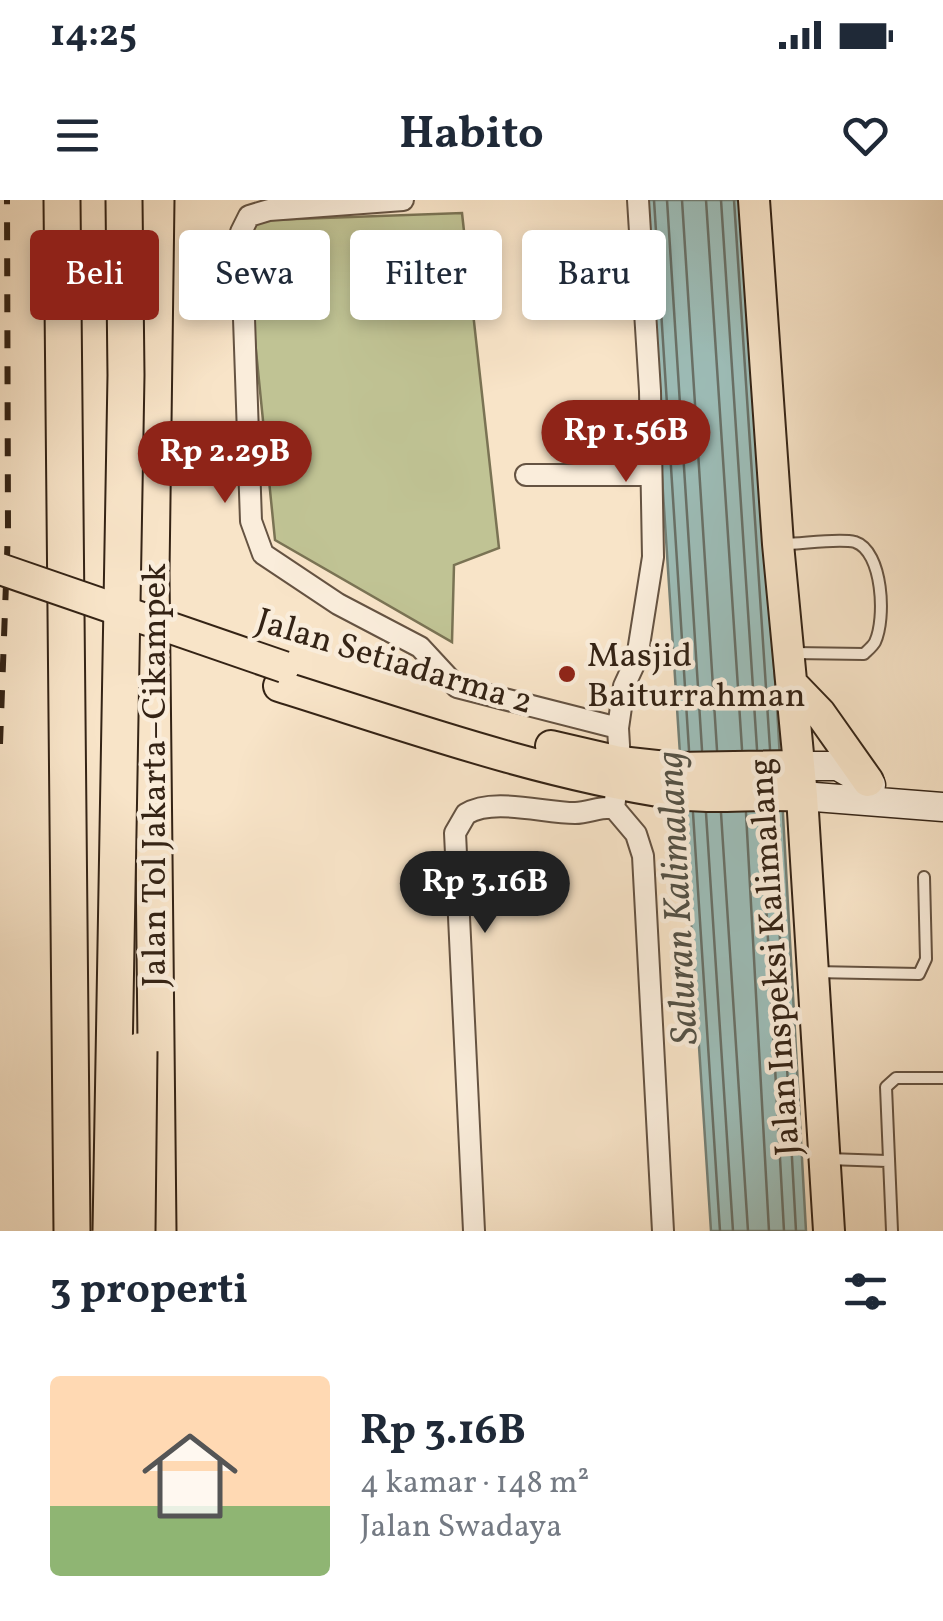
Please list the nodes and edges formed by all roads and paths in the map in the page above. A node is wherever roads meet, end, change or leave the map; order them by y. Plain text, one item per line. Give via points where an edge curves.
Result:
1 (62, 200) edge
2 (124, 200) edge
3 (146, 200) edge
4 (156, 200) edge
5 (404, 200) edge
6 (638, 200) edge
7 (754, 200) edge
8 (526, 475) dead end
9 (651, 475) junction
10 (778, 544) junction
11 (0, 569) edge
12 (0, 589) edge
13 (790, 652) junction
14 (282, 676) junction
15 (793, 684) junction
16 (618, 728) junction
17 (793, 780) junction
18 (617, 785) junction
19 (876, 791) junction
20 (943, 807) edge
21 (924, 877) dead end
22 (812, 972) junction
23 (943, 1078) edge
24 (824, 1159) junction
25 (888, 1162) junction
26 (72, 1231) edge
27 (111, 1231) edge
28 (137, 1231) edge
29 (158, 1231) edge
30 (474, 1231) edge
31 (664, 1231) edge
32 (829, 1231) edge
33 (892, 1231) edge

1 - 26 highway
2 - 27 highway, bridge
3 - 28 highway, bridge
4 - 29 highway, Jalan Tol Jakarta–Cikampek via 151,573
5 - 16 street via 269,210 249,216 241,232 255,538 263,554 338,604 420,647 456,687
6 - 9 street
7 - 10 main road, Jalan Inspeksi Kalimalang
8 - 9 street
9 - 16 street via 649,593
10 - 13 main road, Jalan Inspeksi Kalimalang
10 - 13 lane via 854,542 871,552 878,570 878,626 864,654
11 - 14 main road, Jalan Setiadarma 2, bridge
12 - 14 main road, Jalan Setiadarma 2
13 - 15 main road, Jalan Inspeksi Kalimalang
14 - 18 main road, Jalan Setiadarma 2 via 440,737
15 - 17 main road, Jalan Inspeksi Kalimalang
15 - 19 main road
16 - 18 street
17 - 18 main road, Jalan Setiadarma 2
17 - 19 main road, Jalan Setiadarma 2
17 - 22 main road, Jalan Inspeksi Kalimalang
18 - 30 street via 603,806 580,814 495,804 474,808 455,833
18 - 31 street via 643,856
19 - 20 main road, Jalan Setiadarma 2
21 - 22 lane via 926,959 919,974
22 - 24 main road, Jalan Inspeksi Kalimalang
23 - 25 lane via 896,1078 886,1087
24 - 25 lane
24 - 32 main road, Jalan Inspeksi Kalimalang
25 - 33 lane

